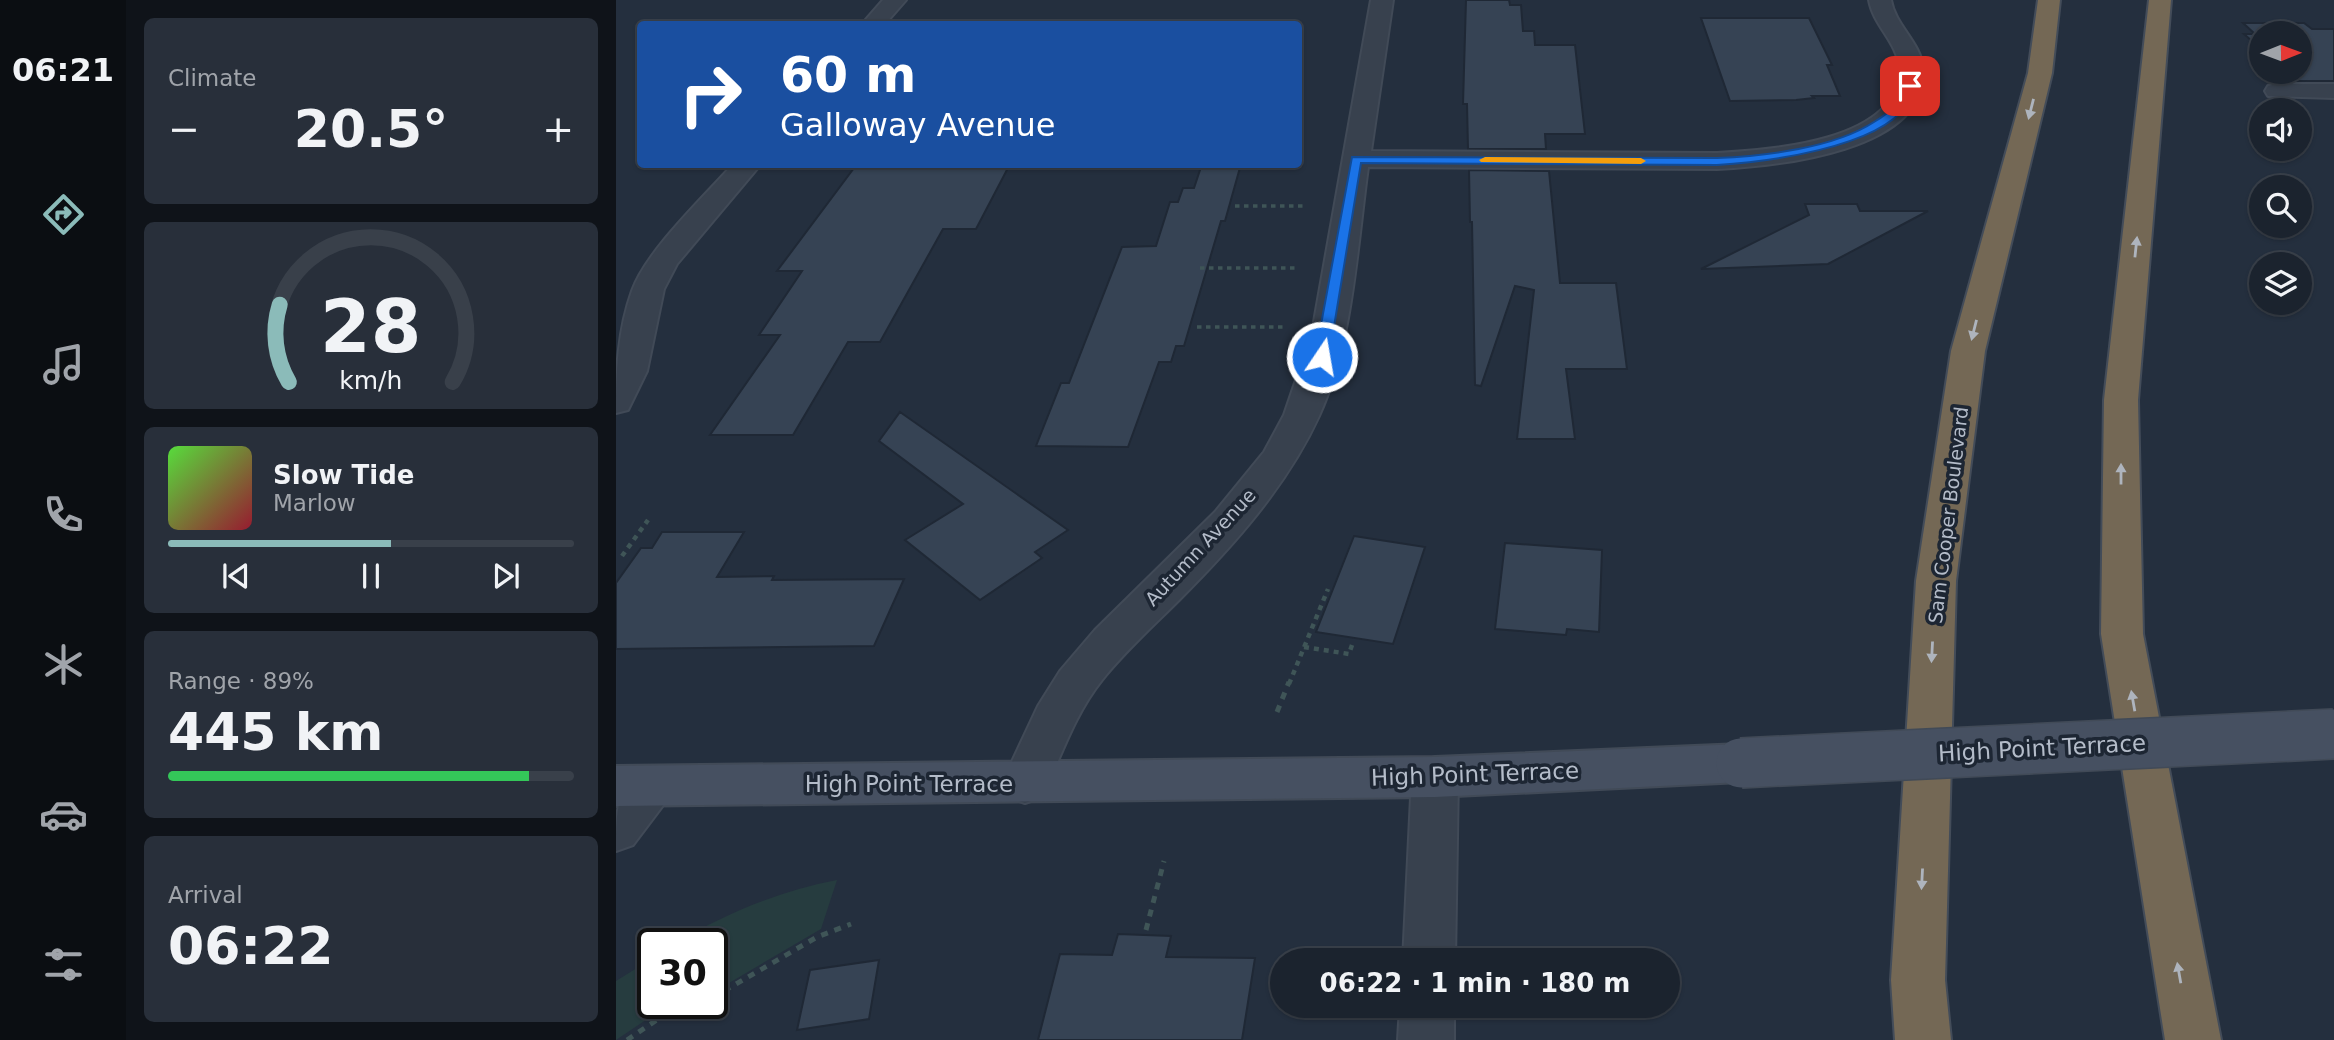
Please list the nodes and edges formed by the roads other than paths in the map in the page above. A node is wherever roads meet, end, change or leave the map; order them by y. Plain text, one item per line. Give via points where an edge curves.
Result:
1 (895, 0) edge
2 (1382, 0) edge
3 (1880, 0) edge
4 (2049, 0) edge
5 (2160, 0) edge
6 (876, 21) edge
7 (2277, 91) dead end
8 (2334, 91) edge
9 (1356, 159) junction
10 (745, 168) edge
11 (616, 402) edge
12 (2334, 734) edge
13 (1435, 777) junction
14 (1025, 783) junction
15 (633, 786) edge
16 (616, 830) edge
17 (1429, 948) edge
18 (1427, 1018) edge
19 (1426, 1040) edge
20 (1923, 1040) edge
21 (2193, 1040) edge

1 - 6 street
2 - 9 street, Autumn Avenue
3 - 9 street via 1908,57 1910,86 1901,106 1877,125 1843,140 1761,159 1717,161
4 -> 20 highway, Sam Cooper Boulevard via 2040,73 1968,351 1936,581 1918,980
21 -> 5 highway via 2122,634 2121,400
7 - 8 street
9 - 14 street, Autumn Avenue via 1322,357 1286,447 1242,506 1076,681
10 - 11 street via 664,261 648,289 630,372
12 - 13 street, High Point Terrace, bridge
13 - 14 street, High Point Terrace
13 - 17 street
14 - 15 street, High Point Terrace
15 - 16 street
18 - 19 street

